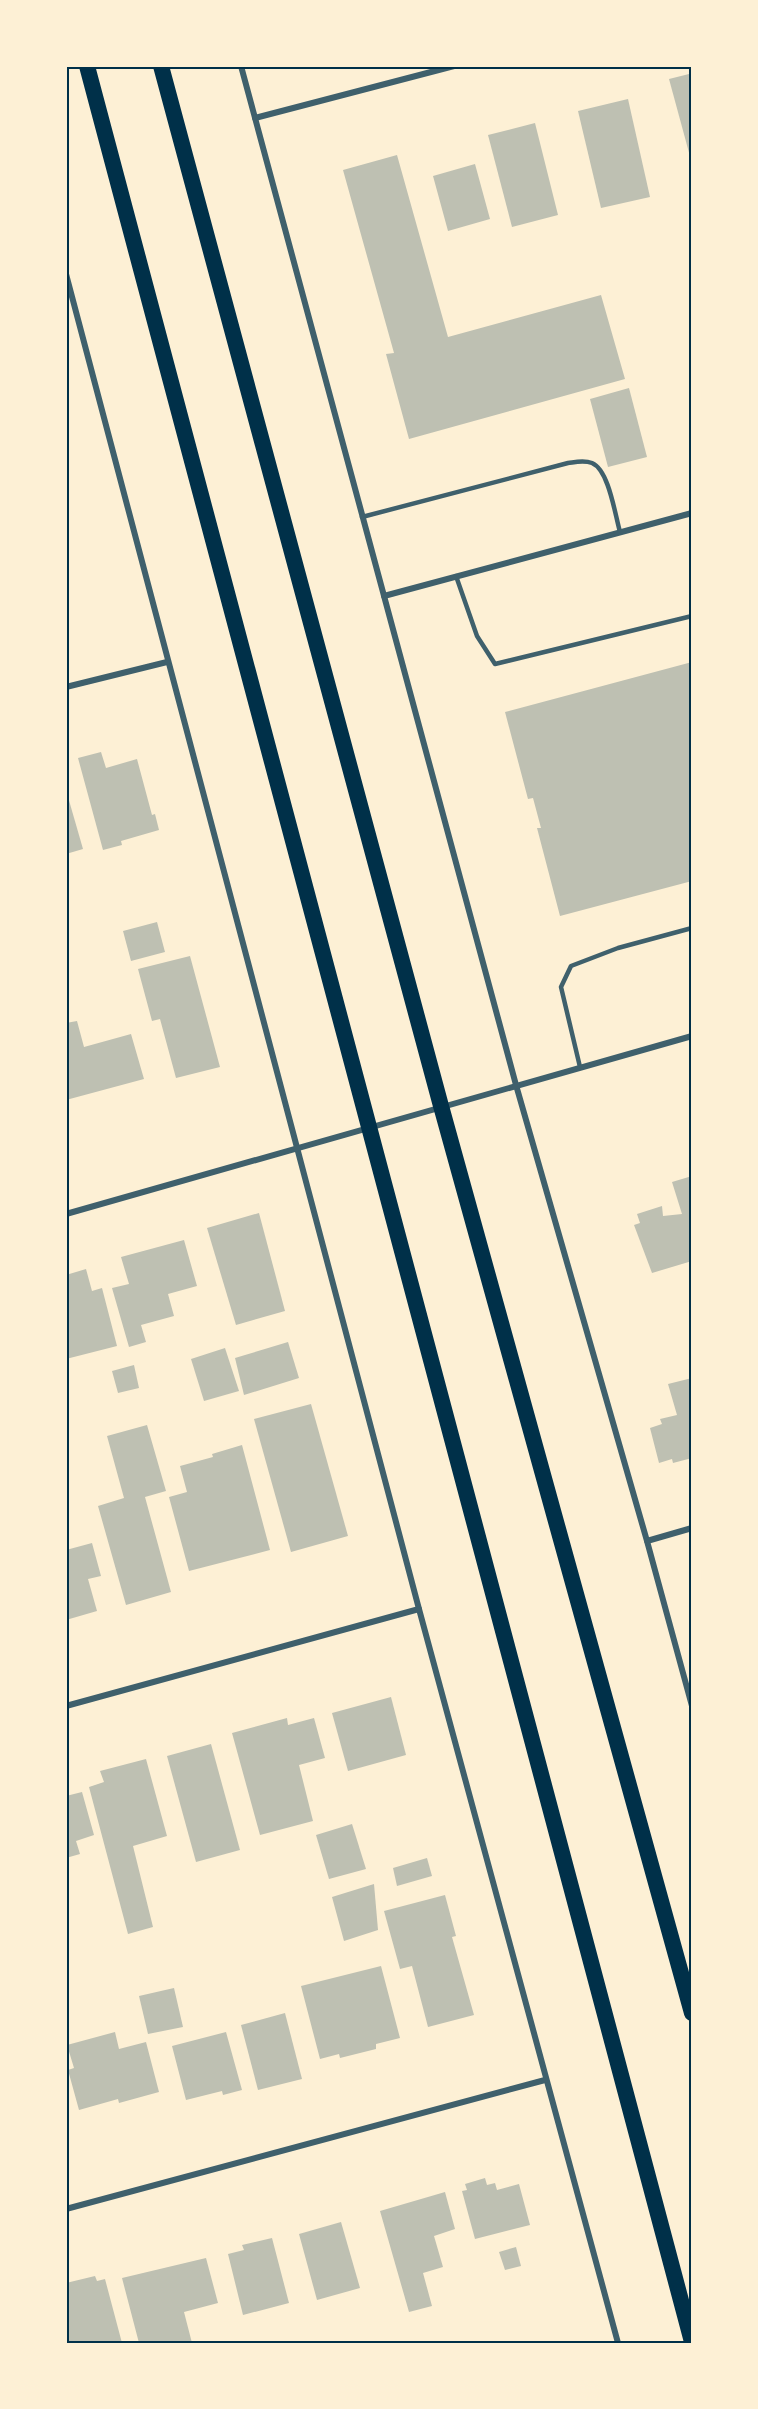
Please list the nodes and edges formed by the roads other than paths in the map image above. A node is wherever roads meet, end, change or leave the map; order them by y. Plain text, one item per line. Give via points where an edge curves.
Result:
1 (87, 66) edge
2 (161, 66) edge
3 (241, 66) edge
4 (454, 66) edge
5 (255, 118) junction
6 (66, 274) edge
7 (692, 513) edge
8 (363, 517) junction
9 (620, 532) junction
10 (456, 576) junction
11 (384, 596) junction
12 (692, 616) edge
13 (167, 662) junction
14 (66, 687) edge
15 (692, 928) edge
16 (692, 1036) edge
17 (580, 1067) junction
18 (516, 1085) junction
19 (441, 1106) junction
20 (369, 1127) junction
21 (298, 1148) junction
22 (66, 1214) edge
23 (692, 1528) edge
24 (647, 1541) junction
25 (419, 1609) junction
26 (66, 1706) edge
27 (692, 1706) edge
28 (692, 2013) edge
29 (545, 2080) junction
30 (66, 2209) edge
31 (692, 2342) edge
32 (618, 2343) edge

1 - 20 highway
2 - 19 highway
3 - 5 street
4 - 5 street
5 - 8 street
6 - 13 street
7 - 9 street
8 - 9 lane via 584,461 602,471
8 - 11 street
9 - 10 street
10 - 11 street
10 - 12 lane via 477,636 495,664
11 - 18 street
13 - 14 street
13 - 21 street
15 - 17 lane via 618,948 571,966 561,987
16 - 17 street
17 - 18 street
18 - 19 street
18 - 24 street
19 - 20 street
19 - 28 highway
20 - 21 street
20 - 31 highway
21 - 22 street
21 - 25 street
23 - 24 street
24 - 27 street
25 - 26 street
25 - 29 street
29 - 30 street
29 - 32 street

